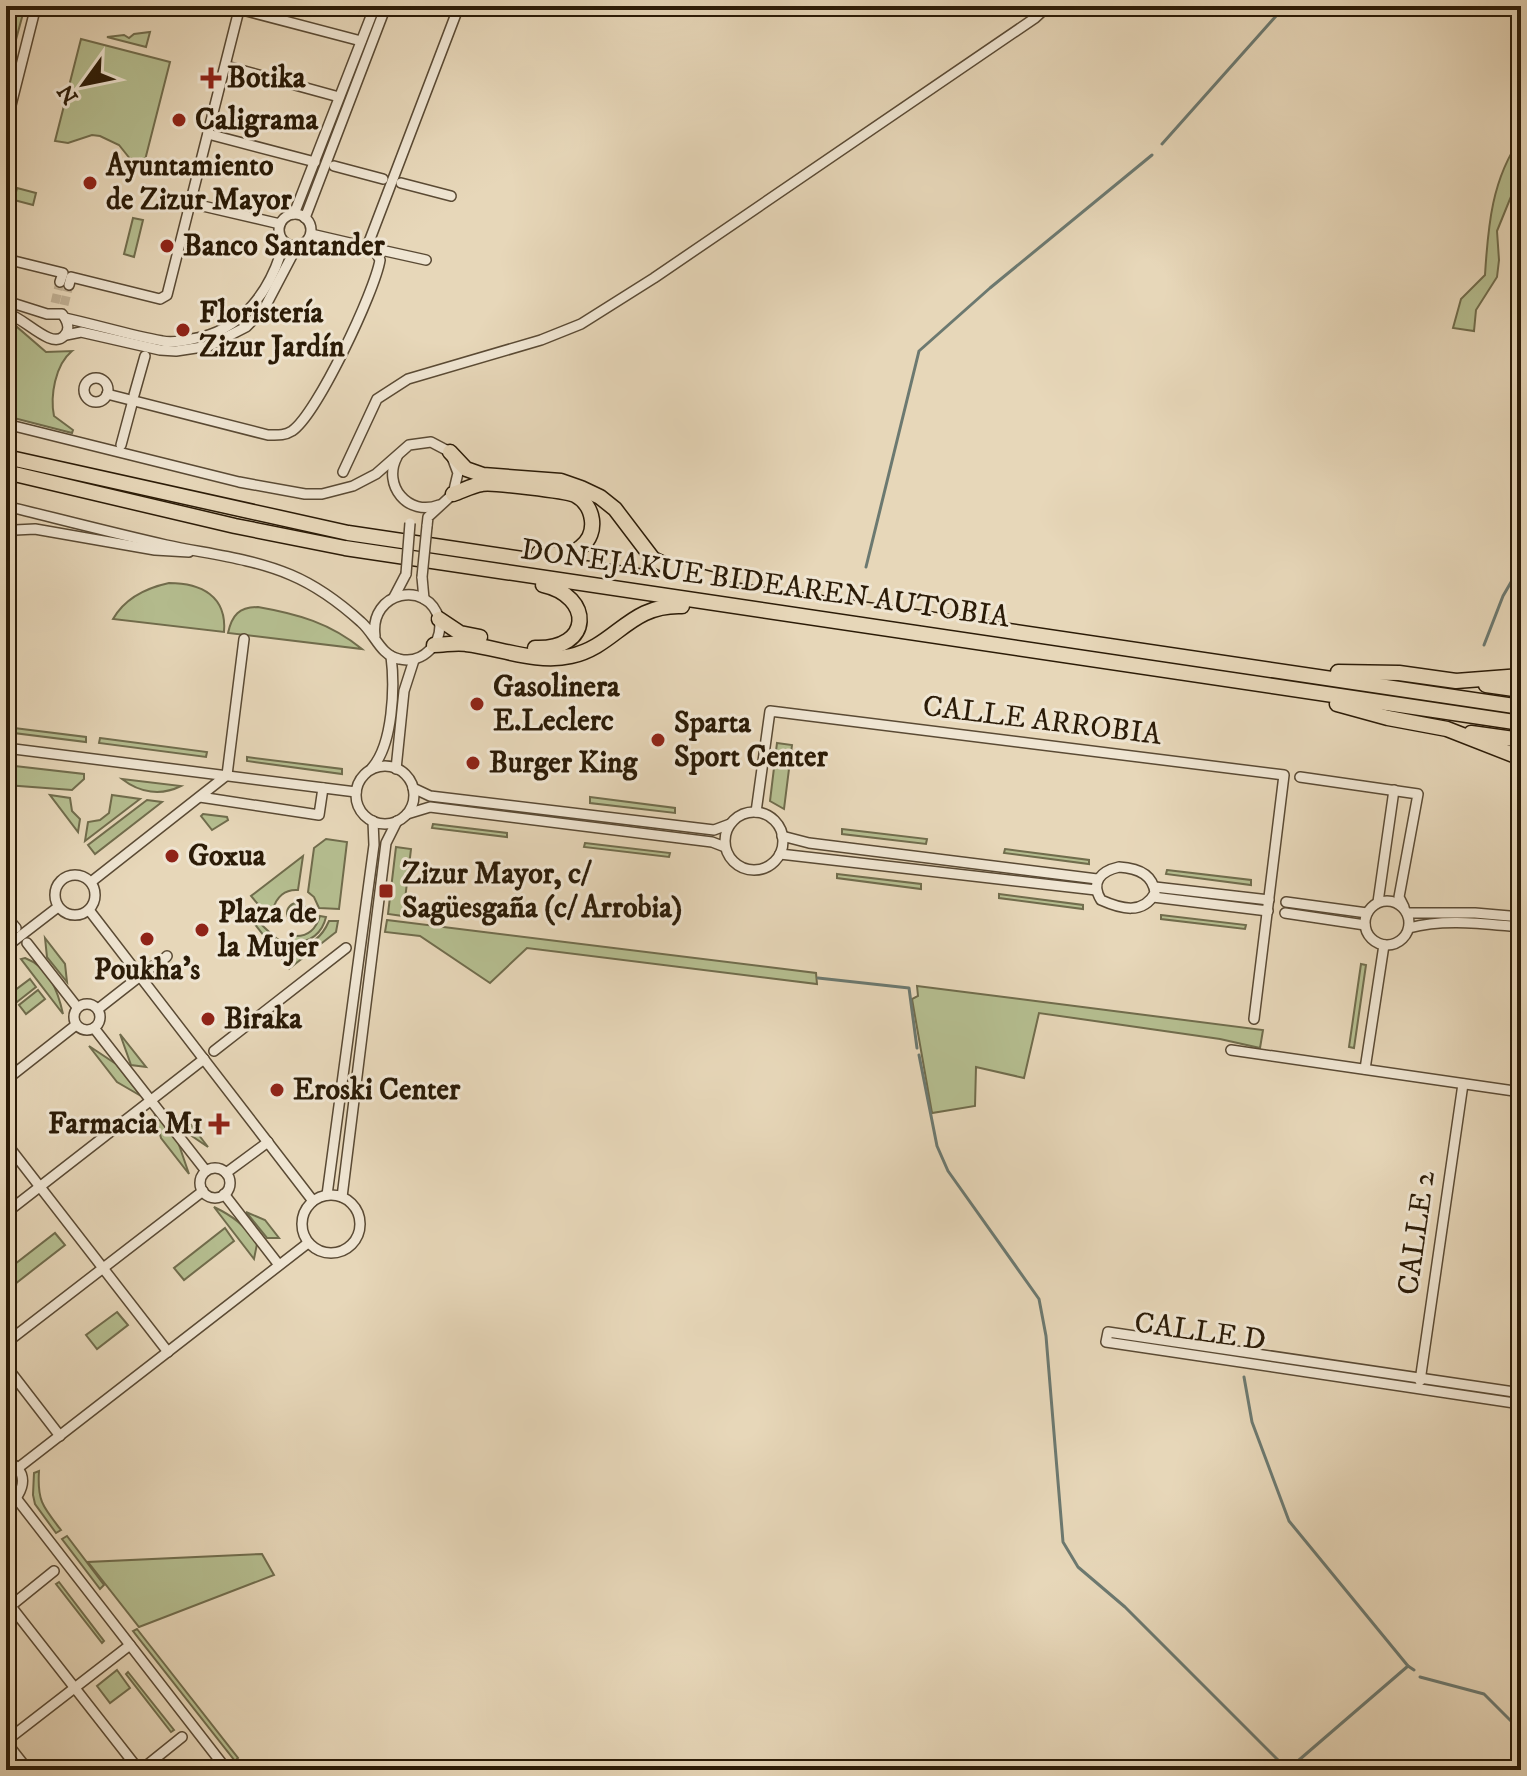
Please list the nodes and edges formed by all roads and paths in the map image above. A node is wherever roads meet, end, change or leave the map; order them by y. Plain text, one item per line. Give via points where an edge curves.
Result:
1 (36, 6) edge
2 (375, 6) edge
3 (386, 6) edge
4 (459, 6) edge
5 (503, 6) edge
6 (1048, 6) edge
7 (240, 8) edge
8 (520, 11) dead end
9 (361, 41) junction
10 (226, 66) junction
11 (339, 97) junction
12 (6, 125) edge
13 (208, 134) junction
14 (315, 162) junction
15 (334, 166) dead end
16 (383, 179) dead end
17 (401, 183) dead end
18 (451, 196) dead end
19 (190, 203) junction
20 (294, 214) junction
21 (305, 218) junction
22 (280, 224) junction
23 (311, 234) junction
24 (284, 242) junction
25 (297, 246) junction
26 (367, 247) junction
27 (381, 250) dead end
28 (6, 259) edge
29 (426, 260) dead end
30 (6, 301) edge
31 (58, 311) junction
32 (6, 313) edge
33 (43, 335) junction
34 (66, 335) junction
35 (145, 356) dead end
36 (107, 394) dead end
37 (6, 424) edge
38 (121, 445) dead end
39 (400, 452) junction
40 (450, 452) junction
41 (6, 457) edge
42 (6, 472) edge
43 (343, 472) dead end
44 (447, 499) junction
45 (412, 505) junction
46 (6, 506) edge
47 (6, 538) edge
48 (198, 551) junction
49 (480, 552) junction
50 (453, 565) junction
51 (394, 597) junction
52 (783, 598) junction
53 (424, 599) junction
54 (799, 617) junction
55 (439, 619) junction
56 (375, 636) junction
57 (244, 639) dead end
58 (434, 645) junction
59 (1167, 655) junction
60 (391, 656) junction
61 (414, 660) junction
62 (1521, 676) edge
63 (1456, 681) junction
64 (1271, 686) junction
65 (1521, 690) edge
66 (1521, 707) edge
67 (1521, 723) edge
68 (1447, 729) junction
69 (1521, 740) edge
70 (6, 748) edge
71 (1521, 758) edge
72 (396, 769) junction
73 (371, 770) junction
74 (227, 775) junction
75 (1300, 777) dead end
76 (323, 788) junction
77 (413, 788) junction
78 (1394, 790) junction
79 (356, 792) junction
80 (200, 797) junction
81 (756, 812) junction
82 (407, 814) junction
83 (373, 821) junction
84 (397, 821) junction
85 (730, 824) junction
86 (782, 836) junction
87 (725, 847) junction
88 (780, 854) junction
89 (91, 882) junction
90 (1096, 884) junction
91 (1154, 892) junction
92 (1269, 900) junction
93 (1378, 902) junction
94 (58, 907) junction
95 (89, 910) junction
96 (1406, 910) junction
97 (1268, 911) junction
98 (1367, 913) junction
99 (6, 916) edge
100 (1521, 917) edge
101 (1365, 925) junction
102 (1521, 927) edge
103 (16, 928) dead end
104 (1409, 928) junction
105 (27, 943) dead end
106 (1384, 945) junction
107 (6, 947) edge
108 (346, 948) dead end
109 (153, 966) dead end
110 (140, 977) junction
111 (77, 1007) junction
112 (98, 1009) junction
113 (1254, 1019) dead end
114 (76, 1025) junction
115 (94, 1028) junction
116 (1231, 1050) dead end
117 (214, 1051) dead end
118 (204, 1059) junction
119 (1365, 1069) junction
120 (6, 1080) edge
121 (1463, 1084) junction
122 (1521, 1092) edge
123 (150, 1101) junction
124 (268, 1142) junction
125 (6, 1143) edge
126 (206, 1171) junction
127 (226, 1173) junction
128 (40, 1187) junction
129 (203, 1191) junction
130 (224, 1194) junction
131 (327, 1195) junction
132 (342, 1197) junction
133 (313, 1201) junction
134 (6, 1213) edge
135 (308, 1243) junction
136 (279, 1265) junction
137 (104, 1269) junction
138 (6, 1343) edge
139 (168, 1352) junction
140 (6, 1366) edge
141 (1420, 1383) junction
142 (1521, 1393) edge
143 (1521, 1404) edge
144 (60, 1436) junction
145 (6, 1461) edge
146 (18, 1468) junction
147 (11, 1500) edge
148 (54, 1571) dead end
149 (8, 1605) edge
150 (130, 1645) junction
151 (75, 1688) junction
152 (182, 1737) dead end
153 (6, 1742) edge
154 (28, 1770) edge
155 (140, 1770) edge
156 (227, 1770) edge

1 - 12 street
2 - 9 street
3 - 21 street
4 - 26 street
5 - 8 street
6 - 43 street via 581,324 389,389 377,399
7 - 9 street
7 - 10 street
9 - 11 street
10 - 11 street
10 - 13 street
11 - 14 street
13 - 14 street
13 - 19 street
14 - 20 street
15 - 16 street
17 - 18 street
19 - 22 street
19 - 28 street via 167,295 160,299 71,277 65,283 63,273
20 - 21 street
20 - 22 street
21 - 23 street
22 - 24 street
23 - 25 street
23 - 26 street
24 - 25 street
24 - 31 street via 259,299 237,321 207,336 163,341
25 - 34 street via 264,309 220,342 176,351 81,332
26 - 36 street via 380,260 355,327 307,415 285,435
27 - 29 street
30 - 31 street
31 - 33 street via 41,322
31 - 34 street
32 - 33 street
33 - 34 street via 51,341
35 - 38 street
37 - 39 street via 305,494 353,486
39 - 40 street via 431,442
39 - 45 street via 392,482
40 - 44 street via 458,473
40 - 52 highway via 466,469 483,475 561,481 581,488 615,509 653,559
41 - 49 highway, DONEJAKUE BIDEAREN AUTOBIA via 293,523
42 - 50 highway, DONEJAKUE BIDEAREN AUTOBIA via 235,526
44 - 45 street via 422,508
44 - 49 highway via 483,484 574,494 593,519 582,547 566,554
44 - 53 street, bridge via 428,517
45 - 51 street, bridge via 406,574
46 - 48 street
47 - 48 street via 15,530 35,529 176,553
48 - 56 street via 249,561 308,583
49 - 52 highway, DONEJAKUE BIDEAREN AUTOBIA
50 - 54 highway, DONEJAKUE BIDEAREN AUTOBIA
50 - 55 highway via 486,577 555,587 576,607 578,629 570,642 553,649 532,648 460,633
51 - 53 street
51 - 56 street via 379,609
52 - 59 highway, DONEJAKUE BIDEAREN AUTOBIA
53 - 55 street
54 - 58 highway via 659,606 599,644 558,658 462,643
54 - 64 highway, DONEJAKUE BIDEAREN AUTOBIA
55 - 58 street
56 - 60 street
57 - 74 street
58 - 61 street
59 - 63 highway via 1186,651 1335,672
59 - 66 highway, DONEJAKUE BIDEAREN AUTOBIA
60 - 61 street
60 - 73 street via 393,689 385,746
61 - 72 street via 404,691
62 - 63 highway
63 - 65 highway
64 - 67 highway, DONEJAKUE BIDEAREN AUTOBIA
64 - 68 highway
68 - 69 highway
68 - 71 highway
70 - 74 street
72 - 73 street
72 - 77 street
73 - 79 street
74 - 76 street
74 - 80 street
75 - 78 street
76 - 79 street
76 - 80 street via 319,815
77 - 82 street
77 - 85 street via 430,796 701,829
78 - 93 street
78 - 96 street via 1418,794 1399,897
79 - 83 street via 360,809
80 - 89 street
81 - 85 street
81 - 86 street via 773,820
81 - 92 street, CALLE ARROBIA via 770,711 1284,775
82 - 84 street
82 - 87 street via 430,807
83 - 84 street
83 - 131 street
84 - 132 street via 386,843
85 - 87 street
86 - 88 street
86 - 90 street
87 - 88 street via 733,862 748,870 767,867
88 - 90 street
89 - 94 street via 77,875 63,879 55,892
89 - 95 street via 95,896
90 - 91 street via 1112,869 1129,868 1149,877
90 - 91 street via 1101,900 1121,908 1140,908
91 - 92 street
91 - 97 street
92 - 97 street, CALLE ARROBIA
93 - 96 street via 1392,901
93 - 98 street
94 - 95 street via 73,915
94 - 107 street
95 - 110 street
96 - 100 street
96 - 104 street
97 - 113 street, CALLE ARROBIA
98 - 101 street
98 - 101 street via 1285,908
99 - 103 street
101 - 106 street via 1371,938
102 - 104 street via 1446,923
104 - 106 street via 1397,943
105 - 111 street
106 - 119 street
108 - 117 street
109 - 110 street
110 - 112 street
110 - 118 street
111 - 112 street via 86,1003
111 - 114 street
112 - 115 street
114 - 115 street
114 - 120 street
115 - 123 street
116 - 119 street
118 - 123 street
118 - 124 street
119 - 121 street
121 - 122 street
121 - 141 street, CALLE 2
123 - 126 street
123 - 128 street
124 - 127 street
124 - 133 street
125 - 128 street
126 - 127 street
126 - 129 street
127 - 130 street via 230,1182
128 - 134 street
128 - 137 street
129 - 130 street via 211,1197
129 - 137 street
130 - 136 street
131 - 132 street
131 - 133 street
132 - 135 street via 360,1219 355,1240 333,1253
133 - 135 street via 302,1219
135 - 136 street
136 - 139 street
137 - 138 street
137 - 139 street
139 - 144 street
140 - 144 street
141 - 141 street, CALLE D via 1108,1332 1106,1342
141 - 142 street, CALLE D
141 - 143 street, CALLE D
144 - 146 street
145 - 146 street
146 - 147 street via 23,1484
147 - 150 street
148 - 149 street
149 - 151 street
150 - 151 street
150 - 156 street
151 - 153 street
151 - 155 street
152 - 155 street
153 - 154 street

